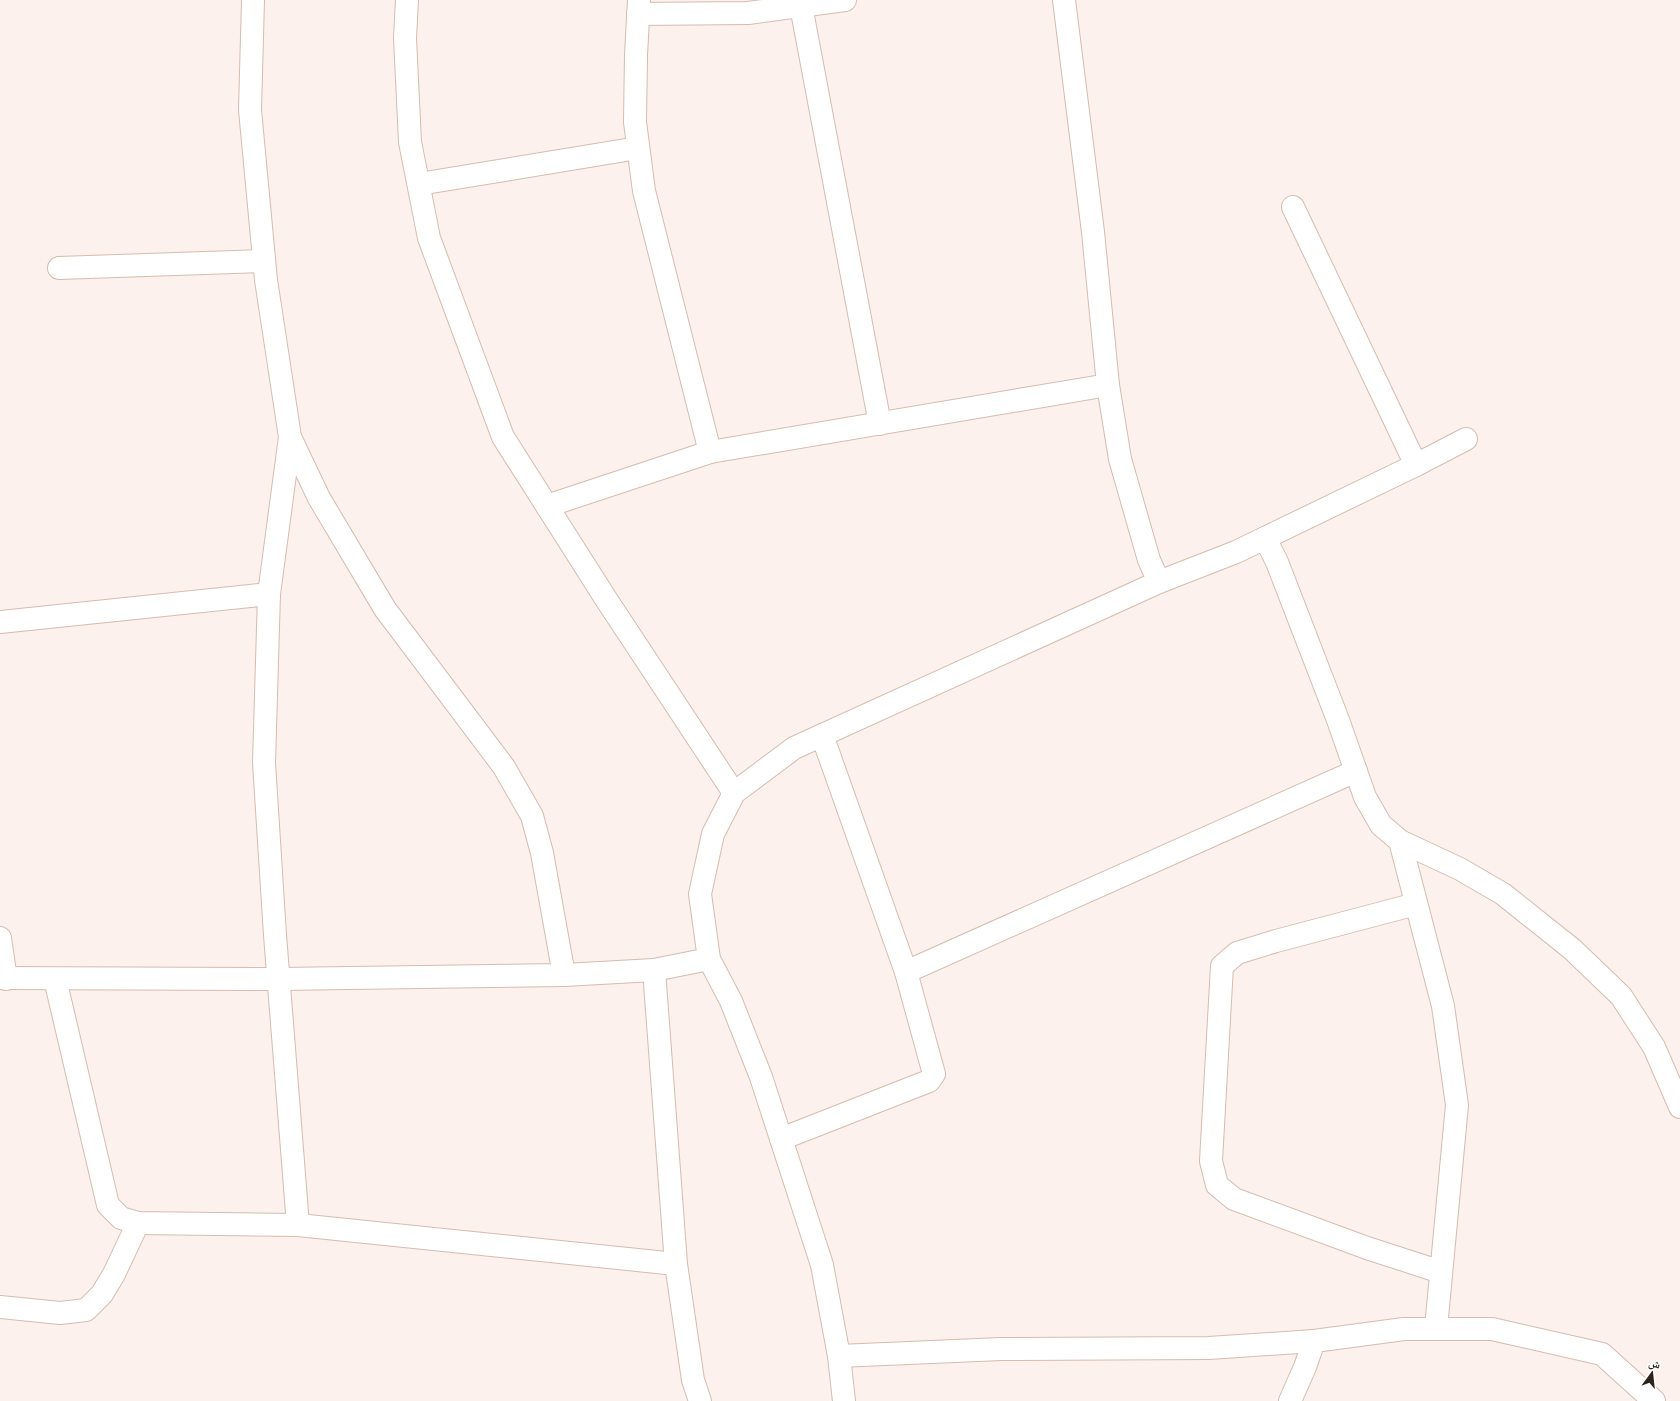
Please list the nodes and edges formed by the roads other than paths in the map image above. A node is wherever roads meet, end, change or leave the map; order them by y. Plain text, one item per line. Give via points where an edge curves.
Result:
1 (252, 0) edge
2 (407, 0) edge
3 (845, 0) edge
4 (1064, 0) edge
5 (801, 6) junction
6 (639, 7) edge
7 (638, 148) junction
8 (419, 184) junction
9 (1293, 207) dead end
10 (264, 261) junction
11 (60, 268) dead end
12 (1108, 385) junction
13 (880, 424) junction
14 (290, 437) junction
15 (1466, 439) dead end
16 (710, 452) junction
17 (1416, 465) junction
18 (547, 506) junction
19 (1265, 538) junction
20 (1159, 582) junction
21 (269, 594) junction
22 (0, 622) edge
23 (822, 735) junction
24 (1356, 771) junction
25 (734, 793) junction
26 (1400, 841) junction
27 (1416, 904) junction
28 (0, 938) edge
29 (709, 959) junction
30 (654, 970) junction
31 (906, 972) junction
32 (564, 975) junction
33 (3, 978) edge
34 (55, 979) junction
35 (278, 979) junction
36 (1680, 1106) edge
37 (781, 1139) junction
38 (138, 1223) junction
39 (298, 1225) junction
40 (676, 1264) junction
41 (1441, 1272) junction
42 (0, 1307) edge
43 (1436, 1328) junction
44 (1314, 1341) junction
45 (839, 1356) junction
46 (700, 1401) edge
47 (844, 1401) edge
48 (1290, 1401) edge
49 (1654, 1401) edge

1 - 10 street via 250,110
2 - 8 street via 405,38 410,142
3 - 5 street
4 - 12 street via 1093,232
5 - 6 street via 748,14
5 - 13 street
6 - 7 street via 635,122
7 - 8 street
7 - 16 street via 644,191
8 - 18 street via 429,238 503,437
9 - 17 street
10 - 11 street
10 - 14 street
12 - 13 street
12 - 20 street via 1120,459 1149,560
13 - 16 street
14 - 21 street
14 - 32 street via 319,498 385,609 504,767 532,816 542,853
15 - 17 street
16 - 18 street
17 - 19 street
18 - 25 street
19 - 20 street
19 - 24 street via 1277,562
20 - 23 street
21 - 22 street
21 - 35 street via 264,762
23 - 25 street via 794,748
23 - 31 street
24 - 26 street via 1365,797 1381,825
24 - 31 street
25 - 29 street via 713,834 700,894
26 - 27 street
26 - 36 street via 1460,868 1503,894 1572,949 1621,996 1654,1047
27 - 41 street via 1443,1006 1457,1105
27 - 41 street via 1237,953 1222,966 1211,1161 1217,1185 1234,1199
28 - 33 street
29 - 30 street
29 - 37 street via 731,1001 761,1076
30 - 32 street
30 - 40 street
31 - 37 street via 934,1077
32 - 35 street
33 - 34 street
34 - 35 street
34 - 38 street via 108,1205 121,1218
35 - 39 street
37 - 45 street via 822,1265
38 - 39 street
38 - 42 street via 114,1274 102,1294 86,1310 60,1312
39 - 40 street
40 - 46 street via 693,1380
41 - 43 street
43 - 44 street via 1404,1329
43 - 49 street via 1492,1329 1602,1354
44 - 45 street via 1210,1348 1001,1349
44 - 48 street
45 - 47 street

